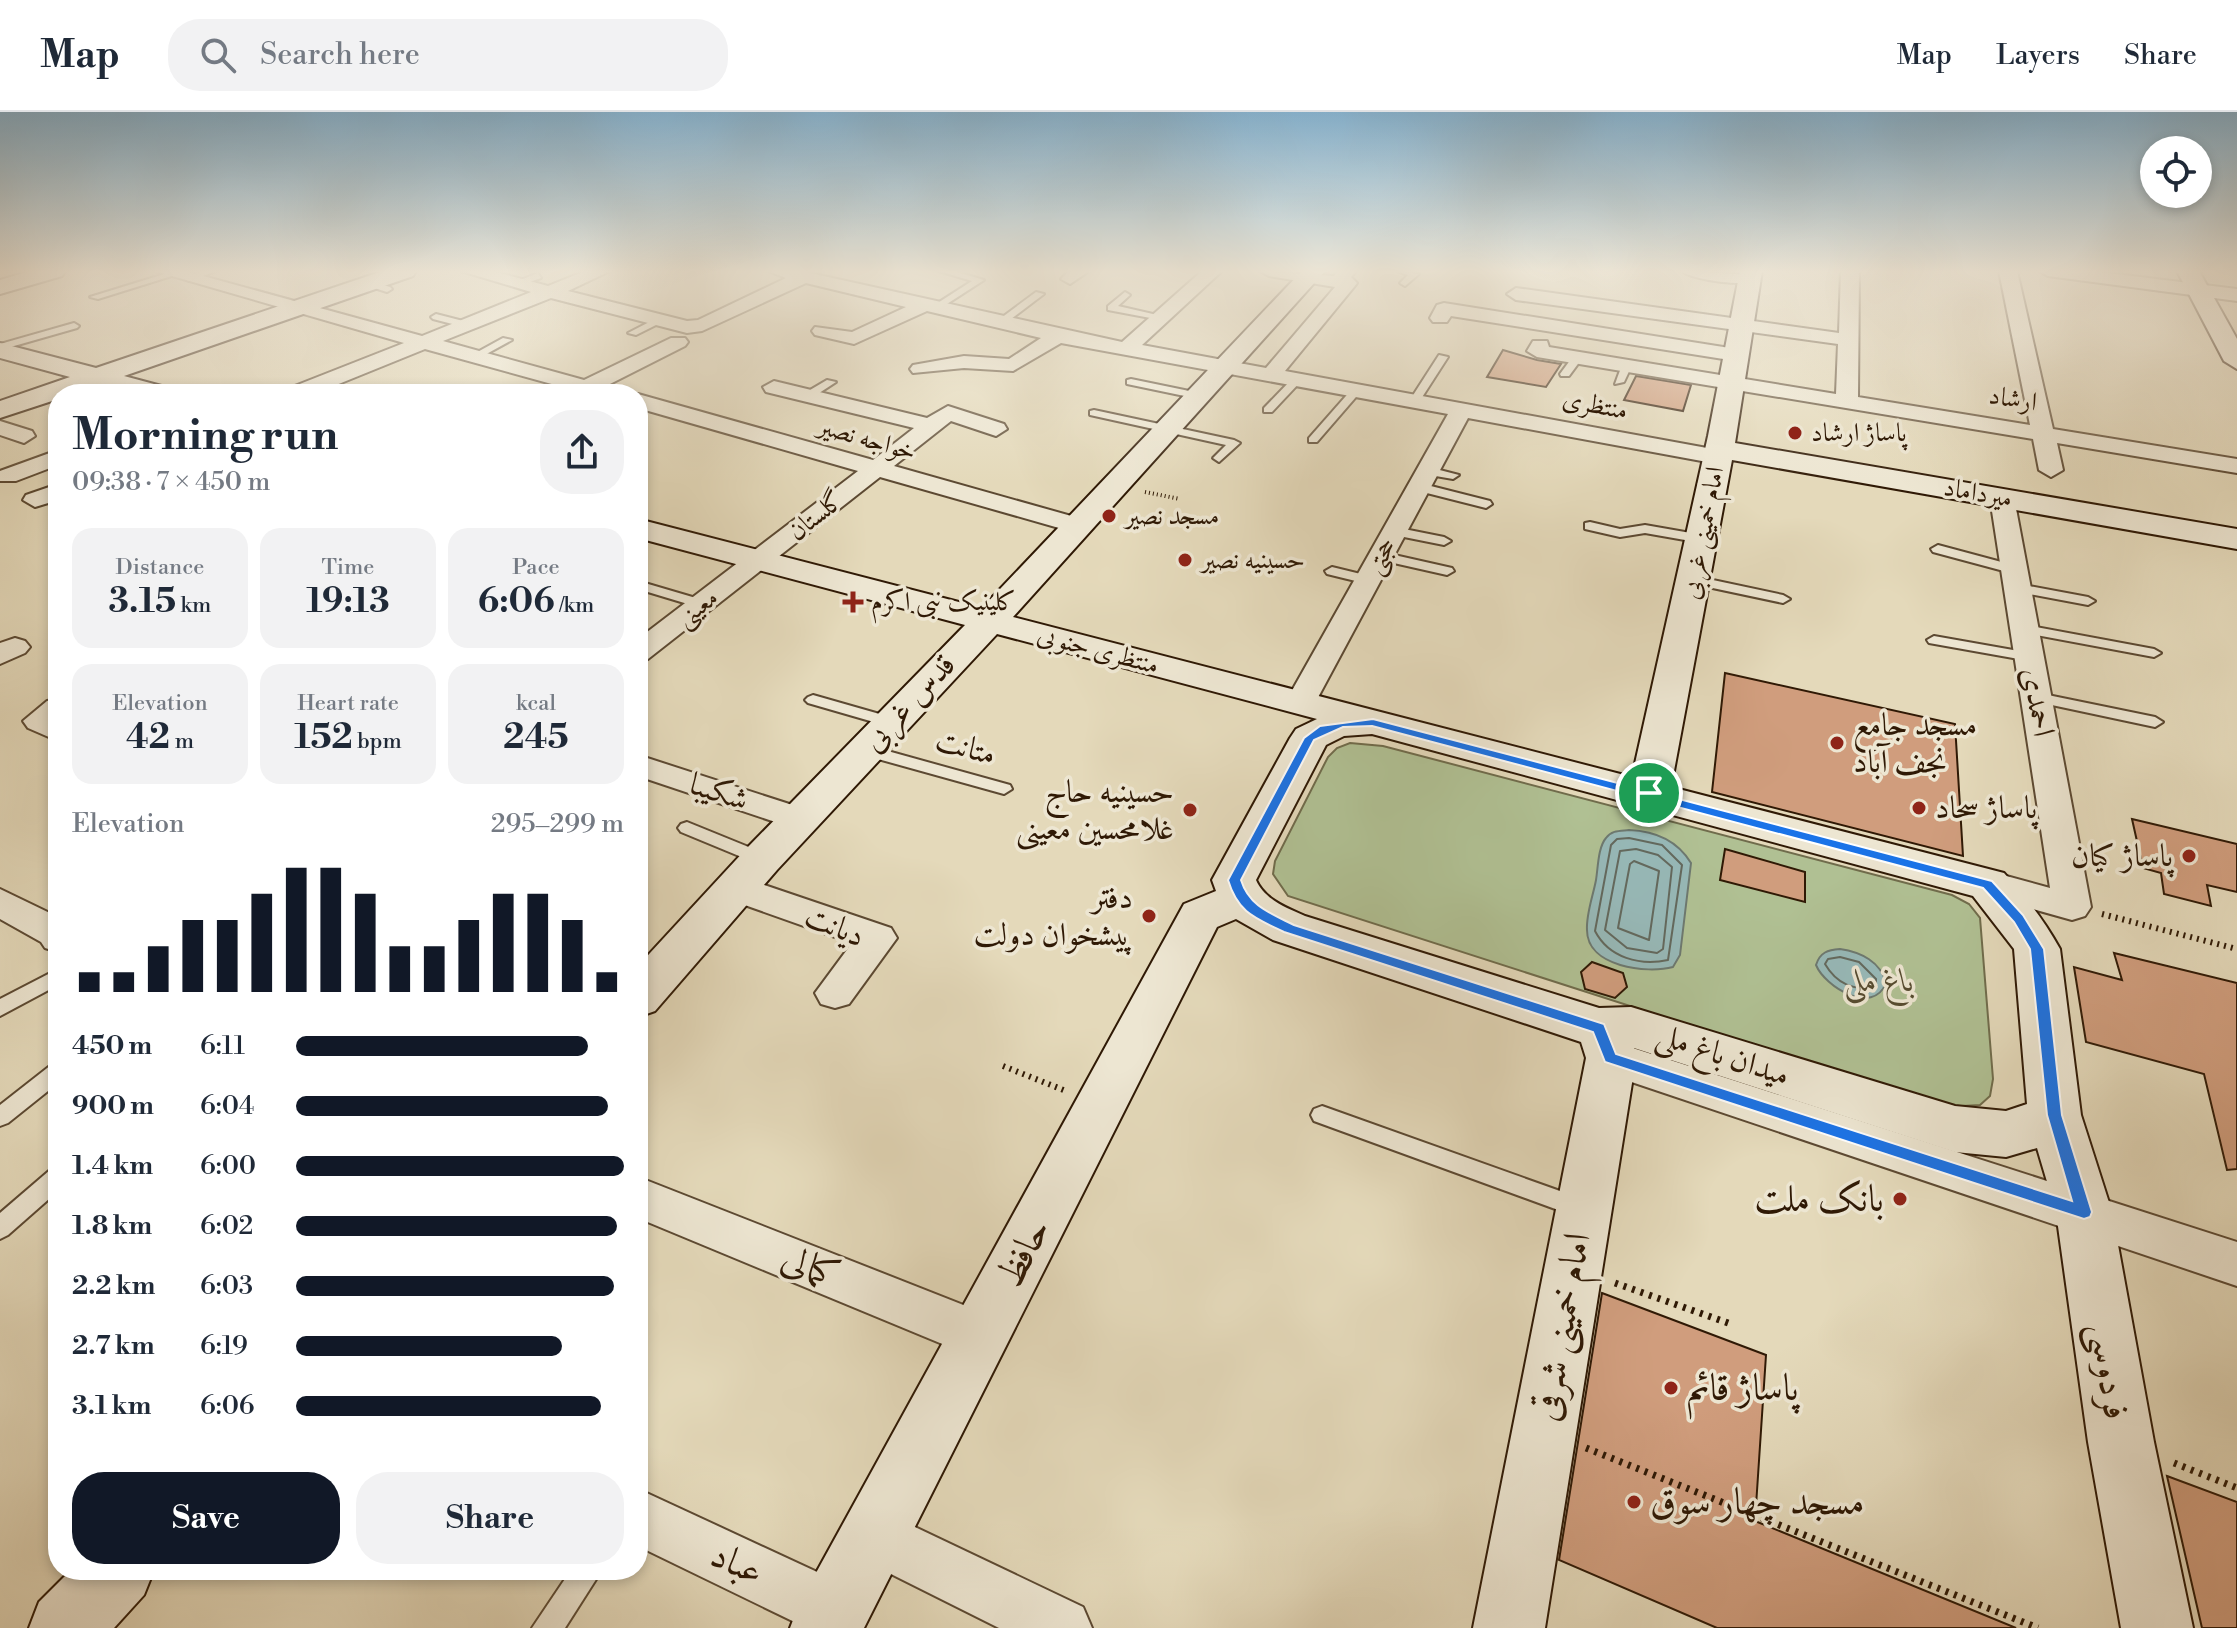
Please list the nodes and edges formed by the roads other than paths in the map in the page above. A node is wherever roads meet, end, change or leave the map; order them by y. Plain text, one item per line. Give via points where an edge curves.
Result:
1 (21, 342) edge
2 (193, 342) edge
3 (420, 342) edge
4 (430, 342) edge
5 (504, 342) edge
6 (678, 342) dead end
7 (1049, 342) edge
8 (1088, 342) edge
9 (1134, 342) edge
10 (1249, 342) edge
11 (1297, 342) edge
12 (1690, 342) edge
13 (1737, 342) edge
14 (1772, 342) edge
15 (1849, 342) edge
16 (2024, 342) edge
17 (2226, 342) edge
18 (1540, 345) dead end
19 (0, 348) edge
20 (1126, 349) junction
21 (477, 355) junction
22 (1443, 357) dead end
23 (2237, 361) edge
24 (1226, 367) junction
25 (920, 369) dead end
26 (96, 375) junction
27 (1271, 375) junction
28 (1298, 379) junction
29 (831, 382) dead end
30 (1131, 382) dead end
31 (71, 384) edge
32 (126, 384) edge
33 (319, 384) edge
34 (576, 384) edge
35 (592, 384) edge
36 (774, 387) dead end
37 (1357, 390) junction
38 (48, 392) edge
39 (695, 393) dead end
40 (809, 395) junction
41 (1199, 396) junction
42 (1415, 400) junction
43 (1847, 401) junction
44 (648, 404) edge
45 (1462, 408) junction
46 (665, 409) junction
47 (0, 410) edge
48 (1268, 410) dead end
49 (740, 411) dead end
50 (1094, 413) dead end
51 (715, 423) junction
52 (931, 426) junction
53 (0, 428) edge
54 (996, 429) dead end
55 (1169, 429) junction
56 (2045, 433) junction
57 (24, 436) dead end
58 (1313, 440) dead end
59 (1720, 447) junction
60 (1219, 458) dead end
61 (48, 461) edge
62 (2237, 466) edge
63 (875, 470) junction
64 (2051, 470) dead end
65 (8, 476) dead end
66 (1433, 478) junction
67 (2002, 498) junction
68 (1486, 504) dead end
69 (2237, 520) edge
70 (1080, 526) junction
71 (1590, 526) dead end
72 (648, 531) edge
73 (1394, 531) junction
74 (1702, 539) junction
75 (2237, 539) edge
76 (1444, 541) dead end
77 (1938, 549) dead end
78 (1381, 556) junction
79 (756, 562) junction
80 (1332, 571) dead end
81 (1447, 571) dead end
82 (2016, 579) junction
83 (1368, 580) junction
84 (1694, 580) junction
85 (648, 588) edge
86 (1783, 599) dead end
87 (2088, 601) dead end
88 (701, 604) junction
89 (986, 621) junction
90 (1934, 640) dead end
91 (2028, 643) junction
92 (648, 645) edge
93 (2154, 653) dead end
94 (2038, 698) junction
95 (813, 700) dead end
96 (1300, 703) junction
97 (891, 722) junction
98 (1373, 722) junction
99 (2155, 722) dead end
100 (866, 750) junction
101 (648, 768) edge
102 (1004, 789) dead end
103 (1649, 793) junction
104 (799, 819) junction
105 (687, 828) dead end
106 (762, 859) junction
107 (1988, 884) junction
108 (735, 888) junction
109 (1240, 899) junction
110 (0, 902) edge
111 (48, 929) edge
112 (48, 982) edge
113 (648, 987) edge
114 (835, 993) dead end
115 (0, 1008) edge
116 (1605, 1043) junction
117 (48, 1079) edge
118 (1322, 1115) dead end
119 (2054, 1115) junction
120 (0, 1117) edge
121 (48, 1186) edge
122 (648, 1204) edge
123 (1583, 1209) junction
124 (2084, 1212) junction
125 (0, 1228) edge
126 (2237, 1264) edge
127 (981, 1336) junction
128 (648, 1522) edge
129 (875, 1536) junction
130 (110, 1580) edge
131 (581, 1580) edge
132 (830, 1619) edge
133 (65, 1628) edge
134 (547, 1628) edge
135 (1062, 1628) edge
136 (1509, 1628) edge
137 (2157, 1628) edge

1 - 19 lane
2 - 26 street
3 - 33 street
4 - 21 street
5 - 21 lane
6 - 35 street
7 - 25 street via 1013,365 964,362
8 - 20 street, منتظری
9 - 20 street
10 - 24 street, قدس غربی
11 - 27 street
12 - 18 street via 1623,374 1572,366 1537,351
13 - 59 street, امام خمینی غربی
14 - 43 street, ارشاد
15 - 43 street
16 - 56 street
17 - 23 street
19 - 26 street
20 - 24 street, منتظری
21 - 34 street
22 - 42 lane
24 - 27 street, منتظری
24 - 41 street, قدس غربی
26 - 31 street
26 - 32 street
27 - 28 street, منتظری
28 - 37 street, منتظری
28 - 48 lane
29 - 40 lane
30 - 41 lane
36 - 40 street
37 - 42 street, منتظری
37 - 58 lane
38 - 47 street
39 - 46 street
40 - 52 street
41 - 55 street, قدس غربی
42 - 45 street, منتظری
43 - 56 street, ارشاد
44 - 46 street, خواجه نصیر
45 - 59 street, منتظری
45 - 66 street, حجتی
46 - 51 street, خواجه نصیر
49 - 51 street
50 - 55 lane
51 - 63 street, خواجه نصیر
52 - 54 street via 948,413
52 - 63 street, گلستان
53 - 57 street
55 - 60 lane via 1234,443
55 - 70 street, قدس غربی
56 - 62 street, ارشاد
56 - 64 street
59 - 67 street, میرداماد
59 - 69 street, میرداماد
59 - 74 street, امام خمینی غربی
61 - 65 street
63 - 70 street, خواجه نصیر
63 - 79 street, گلستان
66 - 68 lane
66 - 73 street, حجتی
67 - 75 street, میرداماد
67 - 82 street, احمدی
70 - 89 street, قدس غربی
71 - 74 lane
72 - 79 street, منتظری جنوبی
73 - 76 lane
73 - 78 street, حجتی
74 - 84 street, امام خمینی غربی
77 - 82 lane
78 - 81 lane
78 - 83 street, حجتی
79 - 88 street, معینی
79 - 89 street, منتظری جنوبی
80 - 83 lane
82 - 87 lane
82 - 91 street, احمدی
83 - 96 street, حجتی
84 - 86 lane
84 - 103 street, امام خمینی غربی
85 - 88 lane
88 - 92 street, معینی
89 - 96 street, منتظری جنوبی
89 - 97 street, قدس غربی
90 - 91 lane
91 - 93 lane
91 - 94 street, احمدی
94 - 99 lane
94 - 107 street, احمدی via 2072,907
95 - 97 lane
96 - 98 street, منتظری جنوبی
97 - 100 street, قدس غربی
98 - 103 street
98 - 109 street via 1343,723 1310,738 1234,880
100 - 102 lane, متانت
100 - 104 street, قدس غربی
101 - 104 street, شکیبا
103 - 107 street
104 - 106 street, قدس غربی
105 - 106 lane
106 - 108 street, قدس غربی
107 - 119 street via 2037,949
108 - 113 street, قدس غربی
108 - 114 street, دیانت via 878,938
109 - 116 street, میدان باغ ملی via 1289,928
109 - 127 street, حافظ via 1200,916
110 - 111 street
112 - 115 lane
116 - 119 street, میدان باغ ملی via 1631,1027 1955,1129 2027,1133
116 - 123 street, امام خمینی شرقی
116 - 124 street
117 - 120 lane
118 - 123 lane
119 - 124 street, فردوسی
121 - 125 lane
122 - 127 street, کمالی
123 - 136 street, امام خمینی شرقی
124 - 126 street
124 - 137 street, فردوسی
127 - 129 street, حافظ
128 - 132 street, عباد
129 - 132 street, حافظ
129 - 135 street
130 - 133 street
131 - 134 lane

